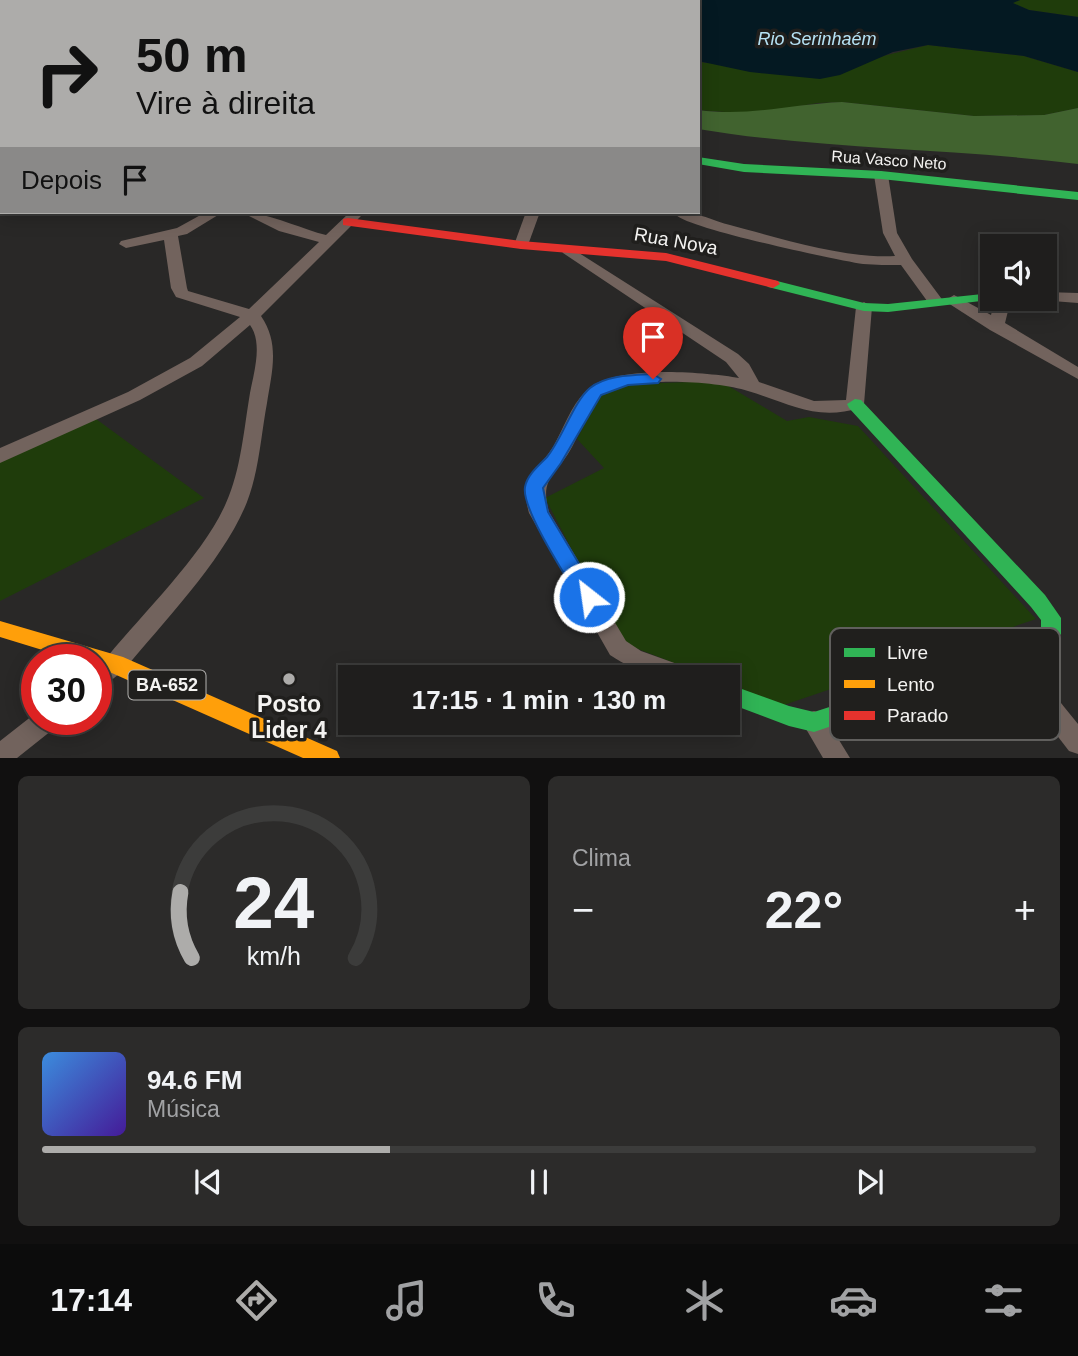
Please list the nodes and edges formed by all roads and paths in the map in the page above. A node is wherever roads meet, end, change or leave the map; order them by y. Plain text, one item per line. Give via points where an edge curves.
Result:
1 (700, 160) edge
2 (881, 175) junction
3 (1078, 196) edge
4 (213, 214) edge
5 (252, 214) edge
6 (532, 214) edge
7 (683, 215) dead end
8 (353, 217) edge
9 (170, 234) junction
10 (329, 240) junction
11 (126, 244) dead end
12 (521, 245) junction
13 (568, 250) junction
14 (905, 260) junction
15 (1057, 297) edge
16 (1078, 298) edge
17 (980, 299) edge
18 (954, 300) junction
19 (936, 302) junction
20 (864, 307) junction
21 (1000, 311) edge
22 (252, 315) junction
23 (996, 327) junction
24 (1078, 374) edge
25 (752, 386) junction
26 (855, 404) junction
27 (0, 456) edge
28 (1051, 628) edge
29 (0, 629) edge
30 (116, 663) junction
31 (653, 665) edge
32 (112, 666) edge
33 (740, 698) edge
34 (830, 717) edge
35 (1060, 720) edge
36 (814, 722) junction
37 (27, 735) edge
38 (1078, 743) edge
39 (0, 756) edge
40 (326, 757) edge
41 (837, 758) edge

1 - 2 street, Rua Vasco Neto via 775,171
2 - 3 street, Rua Vasco Neto
2 - 14 street via 890,233
4 - 9 street
5 - 10 street
6 - 12 street
7 - 14 street via 846,258
8 - 10 street
8 - 12 street, Rua Nova
9 - 11 street
9 - 22 street via 182,295
10 - 22 street
12 - 13 street, Rua Nova
13 - 20 street, Rua Nova via 666,257
13 - 25 street via 732,359
14 - 19 street
15 - 16 street
17 - 18 street, Rua Nova
18 - 19 street, Rua Nova
18 - 23 street
19 - 20 street, Rua Nova
20 - 26 street
21 - 23 street
22 - 27 street via 196,362 164,381
22 - 30 street via 263,331 265,356 237,502 214,544
23 - 24 street
25 - 26 street via 805,407
25 - 31 street via 706,379 628,380 608,385 595,392 534,488 539,513 618,648
26 - 28 street via 1038,601 1051,618
29 - 30 street, BA-652
30 - 32 street
30 - 40 street, BA-652
33 - 36 street
34 - 36 street
35 - 38 street
36 - 41 street
37 - 39 street

